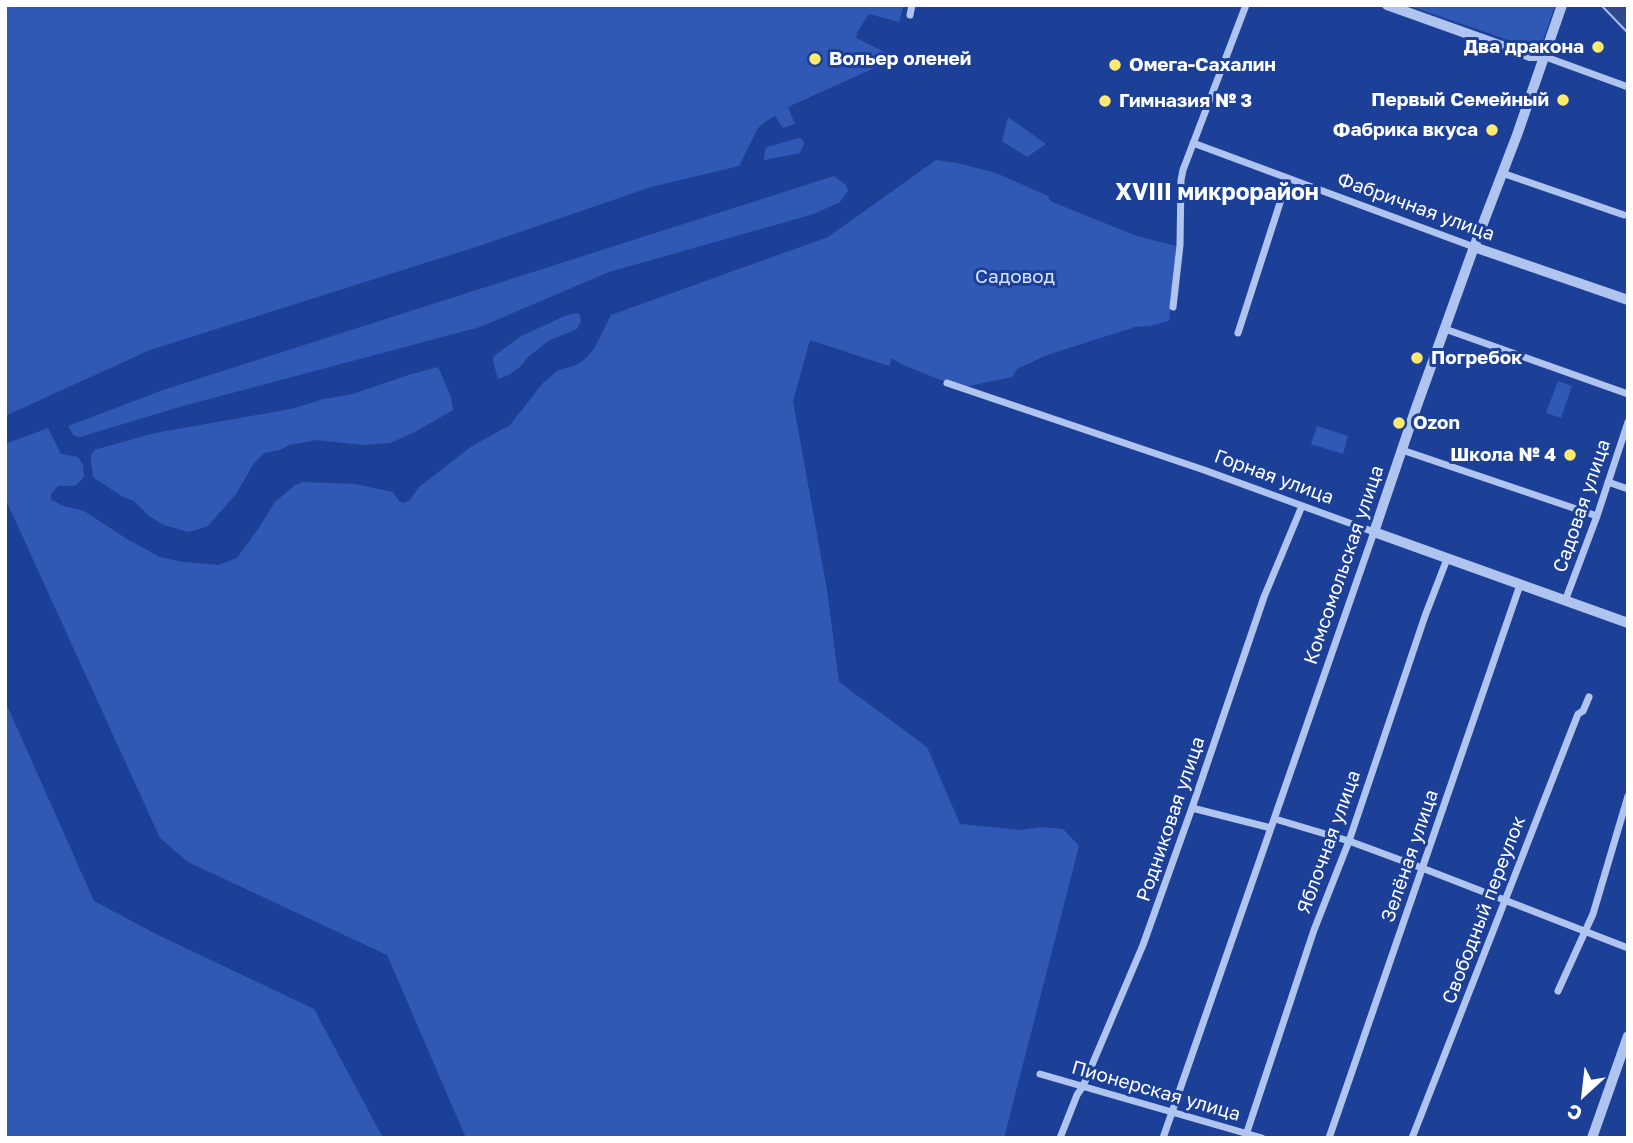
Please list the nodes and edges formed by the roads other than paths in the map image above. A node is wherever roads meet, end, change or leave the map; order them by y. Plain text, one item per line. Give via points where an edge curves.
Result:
1 (912, 5) edge
2 (1246, 5) edge
3 (1387, 5) edge
4 (1562, 5) edge
5 (909, 15) dead end
6 (1543, 56) junction
7 (1628, 87) edge
8 (1193, 143) junction
9 (1502, 173) junction
10 (1288, 178) junction
11 (1625, 215) dead end
12 (1474, 247) junction
13 (1628, 300) edge
14 (1172, 307) dead end
15 (1445, 329) junction
16 (1238, 333) dead end
17 (947, 383) dead end
18 (1628, 394) edge
19 (1628, 422) edge
20 (1402, 450) junction
21 (1608, 482) junction
22 (1628, 489) edge
23 (1302, 506) junction
24 (1597, 516) junction
25 (1374, 532) junction
26 (1447, 559) junction
27 (1520, 585) junction
28 (1565, 601) junction
29 (1628, 623) edge
30 (1589, 697) dead end
31 (1628, 796) edge
32 (1192, 808) junction
33 (1275, 819) junction
34 (1271, 828) junction
35 (1349, 841) junction
36 (1422, 868) junction
37 (1506, 900) junction
38 (1586, 932) junction
39 (1628, 948) edge
40 (1558, 991) dead end
41 (1628, 1036) edge
42 (1040, 1074) dead end
43 (1083, 1086) junction
44 (1172, 1112) junction
45 (1245, 1135) edge
46 (1060, 1138) edge
47 (1163, 1138) edge
48 (1262, 1138) edge
49 (1329, 1138) edge
50 (1412, 1138) edge
51 (1592, 1138) edge

1 - 5 street
2 - 8 street
3 - 6 street via 1530,56
4 - 6 street, Комсомольская улица
6 - 7 street
6 - 9 street, Комсомольская улица
8 - 10 street, Фабричная улица
8 - 14 street via 1181,180 1180,246
9 - 11 street
9 - 12 street, Комсомольская улица
10 - 12 street, Фабричная улица
10 - 16 street
12 - 13 street, Фабричная улица
12 - 15 street, Комсомольская улица
15 - 18 street
15 - 20 street, Комсомольская улица
17 - 23 street, Горная улица
19 - 21 street, Садовая улица
20 - 24 street
20 - 25 street, Комсомольская улица
21 - 22 street
21 - 24 street, Садовая улица
23 - 25 street, Горная улица
23 - 32 street, Родниковая улица via 1264,597
24 - 28 street, Садовая улица
25 - 26 street, Горная улица
25 - 33 street, Комсомольская улица
26 - 27 street, Горная улица
26 - 35 street, Яблочная улица
27 - 28 street, Горная улица
27 - 36 street, Зелёная улица
28 - 29 street, Горная улица
30 - 37 street, Свободный переулок via 1578,714
31 - 38 street
32 - 34 street
32 - 43 street, Родниковая улица via 1143,945
33 - 34 street, Комсомольская улица
33 - 35 street
34 - 44 street, Комсомольская улица
35 - 36 street
35 - 45 street, Яблочная улица
36 - 37 street
36 - 49 street, Зелёная улица
37 - 38 street
37 - 50 street, Свободный переулок
38 - 39 street
38 - 40 street
41 - 51 street
42 - 43 street, Пионерская улица
43 - 44 street, Пионерская улица
43 - 46 street, Родниковая улица
44 - 45 street, Пионерская улица
44 - 47 street, Комсомольская улица
45 - 48 street, Пионерская улица

